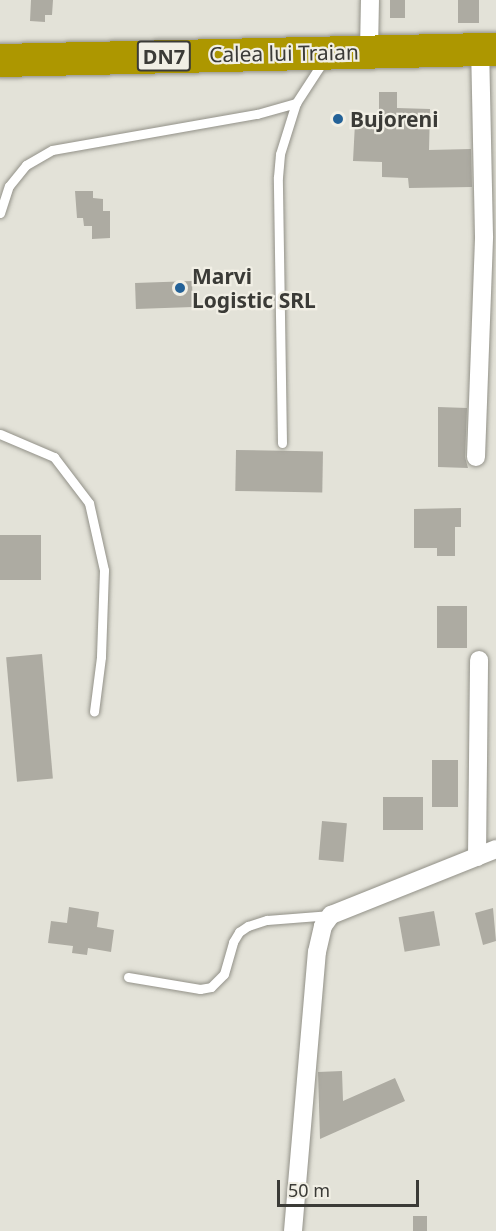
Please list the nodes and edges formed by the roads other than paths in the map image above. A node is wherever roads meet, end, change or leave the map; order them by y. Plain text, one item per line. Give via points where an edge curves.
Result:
1 (370, 0) edge
2 (488, 49) edge
3 (369, 51) junction
4 (328, 52) junction
5 (0, 60) edge
6 (296, 104) junction
7 (0, 213) edge
8 (0, 434) edge
9 (282, 443) dead end
10 (476, 457) dead end
11 (478, 660) dead end
12 (94, 712) dead end
13 (496, 849) edge
14 (477, 857) junction
15 (331, 915) junction
16 (128, 977) dead end
17 (293, 1231) edge

1 - 3 street
2 - 3 highway, Calea lui Traian / DN7
2 - 10 street
3 - 4 highway, Calea lui Traian / DN7
4 - 5 highway, Calea lui Traian / DN7
4 - 6 lane
6 - 7 lane via 52,150 26,165 9,186
6 - 9 lane via 283,142 278,177
8 - 12 lane via 54,456 89,503 104,570 101,657
11 - 14 street
13 - 14 street
14 - 15 street
15 - 16 lane via 267,920 248,926 233,942 224,974 210,987 200,989
15 - 17 street via 323,926 317,952

